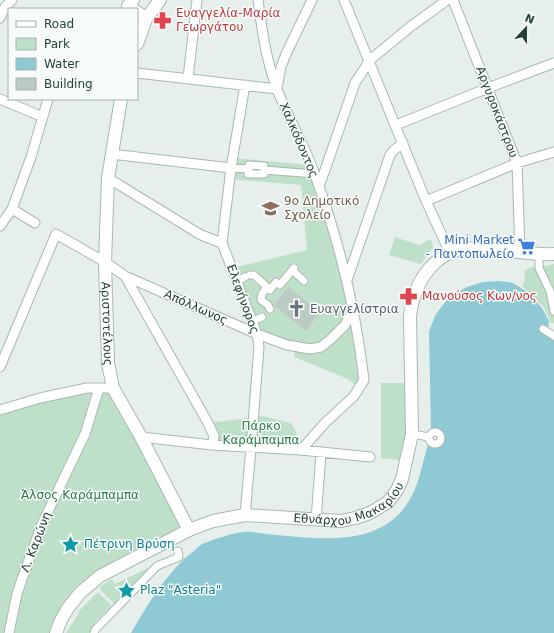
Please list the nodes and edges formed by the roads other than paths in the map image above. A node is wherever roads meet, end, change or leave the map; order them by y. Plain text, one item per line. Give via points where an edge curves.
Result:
1 (12, 0) edge
2 (160, 0) edge
3 (197, 0) edge
4 (258, 0) edge
5 (312, 0) edge
6 (344, 0) edge
7 (447, 0) edge
8 (453, 0) edge
9 (5, 7) edge
10 (132, 8) edge
11 (0, 18) edge
12 (370, 60) junction
13 (554, 63) edge
14 (138, 72) edge
15 (188, 78) junction
16 (244, 85) junction
17 (488, 88) junction
18 (277, 89) junction
19 (0, 99) edge
20 (48, 100) edge
21 (121, 100) edge
22 (43, 117) junction
23 (396, 125) junction
24 (403, 143) junction
25 (554, 152) edge
26 (111, 154) junction
27 (517, 163) junction
28 (232, 168) junction
29 (315, 174) junction
30 (108, 178) junction
31 (319, 186) junction
32 (426, 201) junction
33 (12, 209) junction
34 (35, 223) dead end
35 (0, 226) edge
36 (222, 243) junction
37 (450, 253) junction
38 (520, 253) junction
39 (539, 254) junction
40 (554, 254) edge
41 (105, 262) junction
42 (125, 276) junction
43 (244, 277) junction
44 (347, 280) junction
45 (304, 281) dead end
46 (267, 287) junction
47 (270, 309) dead end
48 (353, 310) junction
49 (554, 311) edge
50 (262, 317) dead end
51 (253, 321) junction
52 (543, 329) dead end
53 (257, 334) junction
54 (554, 336) edge
55 (0, 367) edge
56 (99, 388) junction
57 (113, 388) junction
58 (0, 410) edge
59 (412, 434) junction
60 (141, 437) junction
61 (429, 437) dead end
62 (212, 445) junction
63 (251, 448) junction
64 (302, 450) junction
65 (321, 453) junction
66 (370, 457) dead end
67 (244, 516) junction
68 (316, 520) junction
69 (189, 530) junction
70 (177, 536) junction
71 (10, 633) edge
72 (56, 633) edge
73 (94, 633) edge

1 - 9 street
2 - 10 street
3 - 15 street
4 - 18 street, Χαλκόδοντος via 265,50
5 - 18 street via 281,66
6 - 12 street
7 - 12 street
8 - 17 street, Αργυροκάστρου
9 - 11 street
12 - 23 street
12 - 31 street via 355,83
13 - 17 street
14 - 15 street
15 - 16 street
16 - 18 street
16 - 28 street, Ελεφήνορος
17 - 23 street
17 - 27 street, Αργυροκάστρου
18 - 29 street, Χαλκόδοντος
19 - 22 street
20 - 22 street
21 - 26 street, Αριστοτέλους
22 - 33 street
23 - 24 street
24 - 32 street
24 - 44 street via 390,155
25 - 27 street
26 - 28 street
26 - 30 street, Αριστοτέλους
27 - 32 street
27 - 38 street, Αργυροκάστρου
28 - 29 street via 264,166 264,170
28 - 36 street, Ελεφήνορος
29 - 31 street, Χαλκόδοντος
30 - 36 street via 200,235
30 - 41 street, Αριστοτέλους
31 - 44 street, Χαλκόδοντος
32 - 37 street
33 - 34 street
33 - 35 street
36 - 43 street, Ελεφήνορος
37 - 38 street, Εθνάρχου Μακαρίου via 472,249
37 - 59 street, Εθνάρχου Μακαρίου via 435,263 424,275 411,307
38 - 39 street, Εθνάρχου Μακαρίου
39 - 40 street, Εθνάρχου Μακαρίου
39 - 49 street via 539,268 550,291
41 - 42 street, Απόλλωνος
41 - 55 street, Απόλλωνος via 56,234
41 - 57 street, Αριστοτέλους via 108,363
42 - 53 street, Απόλλωνος
42 - 62 street via 208,423 214,436
43 - 46 street via 254,275
43 - 51 street, Ελεφήνορος
44 - 48 street, Χαλκόδοντος
45 - 46 street via 293,269 280,286 276,282 270,290
46 - 47 street via 261,300
48 - 53 street, Απόλλωνος via 337,334 315,349 287,345
48 - 64 street, Χαλκόδοντος via 364,380 354,396 325,423
50 - 51 street
51 - 53 street, Ελεφήνορος
52 - 54 street
53 - 63 street, Ελεφήνορος via 259,347
56 - 57 street
56 - 58 street via 87,388 40,398
56 - 71 street, Λ. Καρώνη via 85,434 42,524 22,579
57 - 60 street, Αριστοτέλους
59 - 61 street
59 - 68 street, Εθνάρχου Μακαρίου via 402,479 388,502 370,513 355,518 341,521
60 - 62 street
60 - 69 street, Αριστοτέλους
62 - 63 street
63 - 64 street
63 - 67 street, Ελεφήνορος
64 - 65 street
65 - 66 street
65 - 68 street
67 - 68 street, Εθνάρχου Μακαρίου
67 - 69 street, Εθνάρχου Μακαρίου via 213,521
69 - 70 street, Εθνάρχου Μακαρίου
70 - 72 street, Εθνάρχου Μακαρίου via 100,576 80,593 68,608
70 - 73 street via 179,557 157,566

